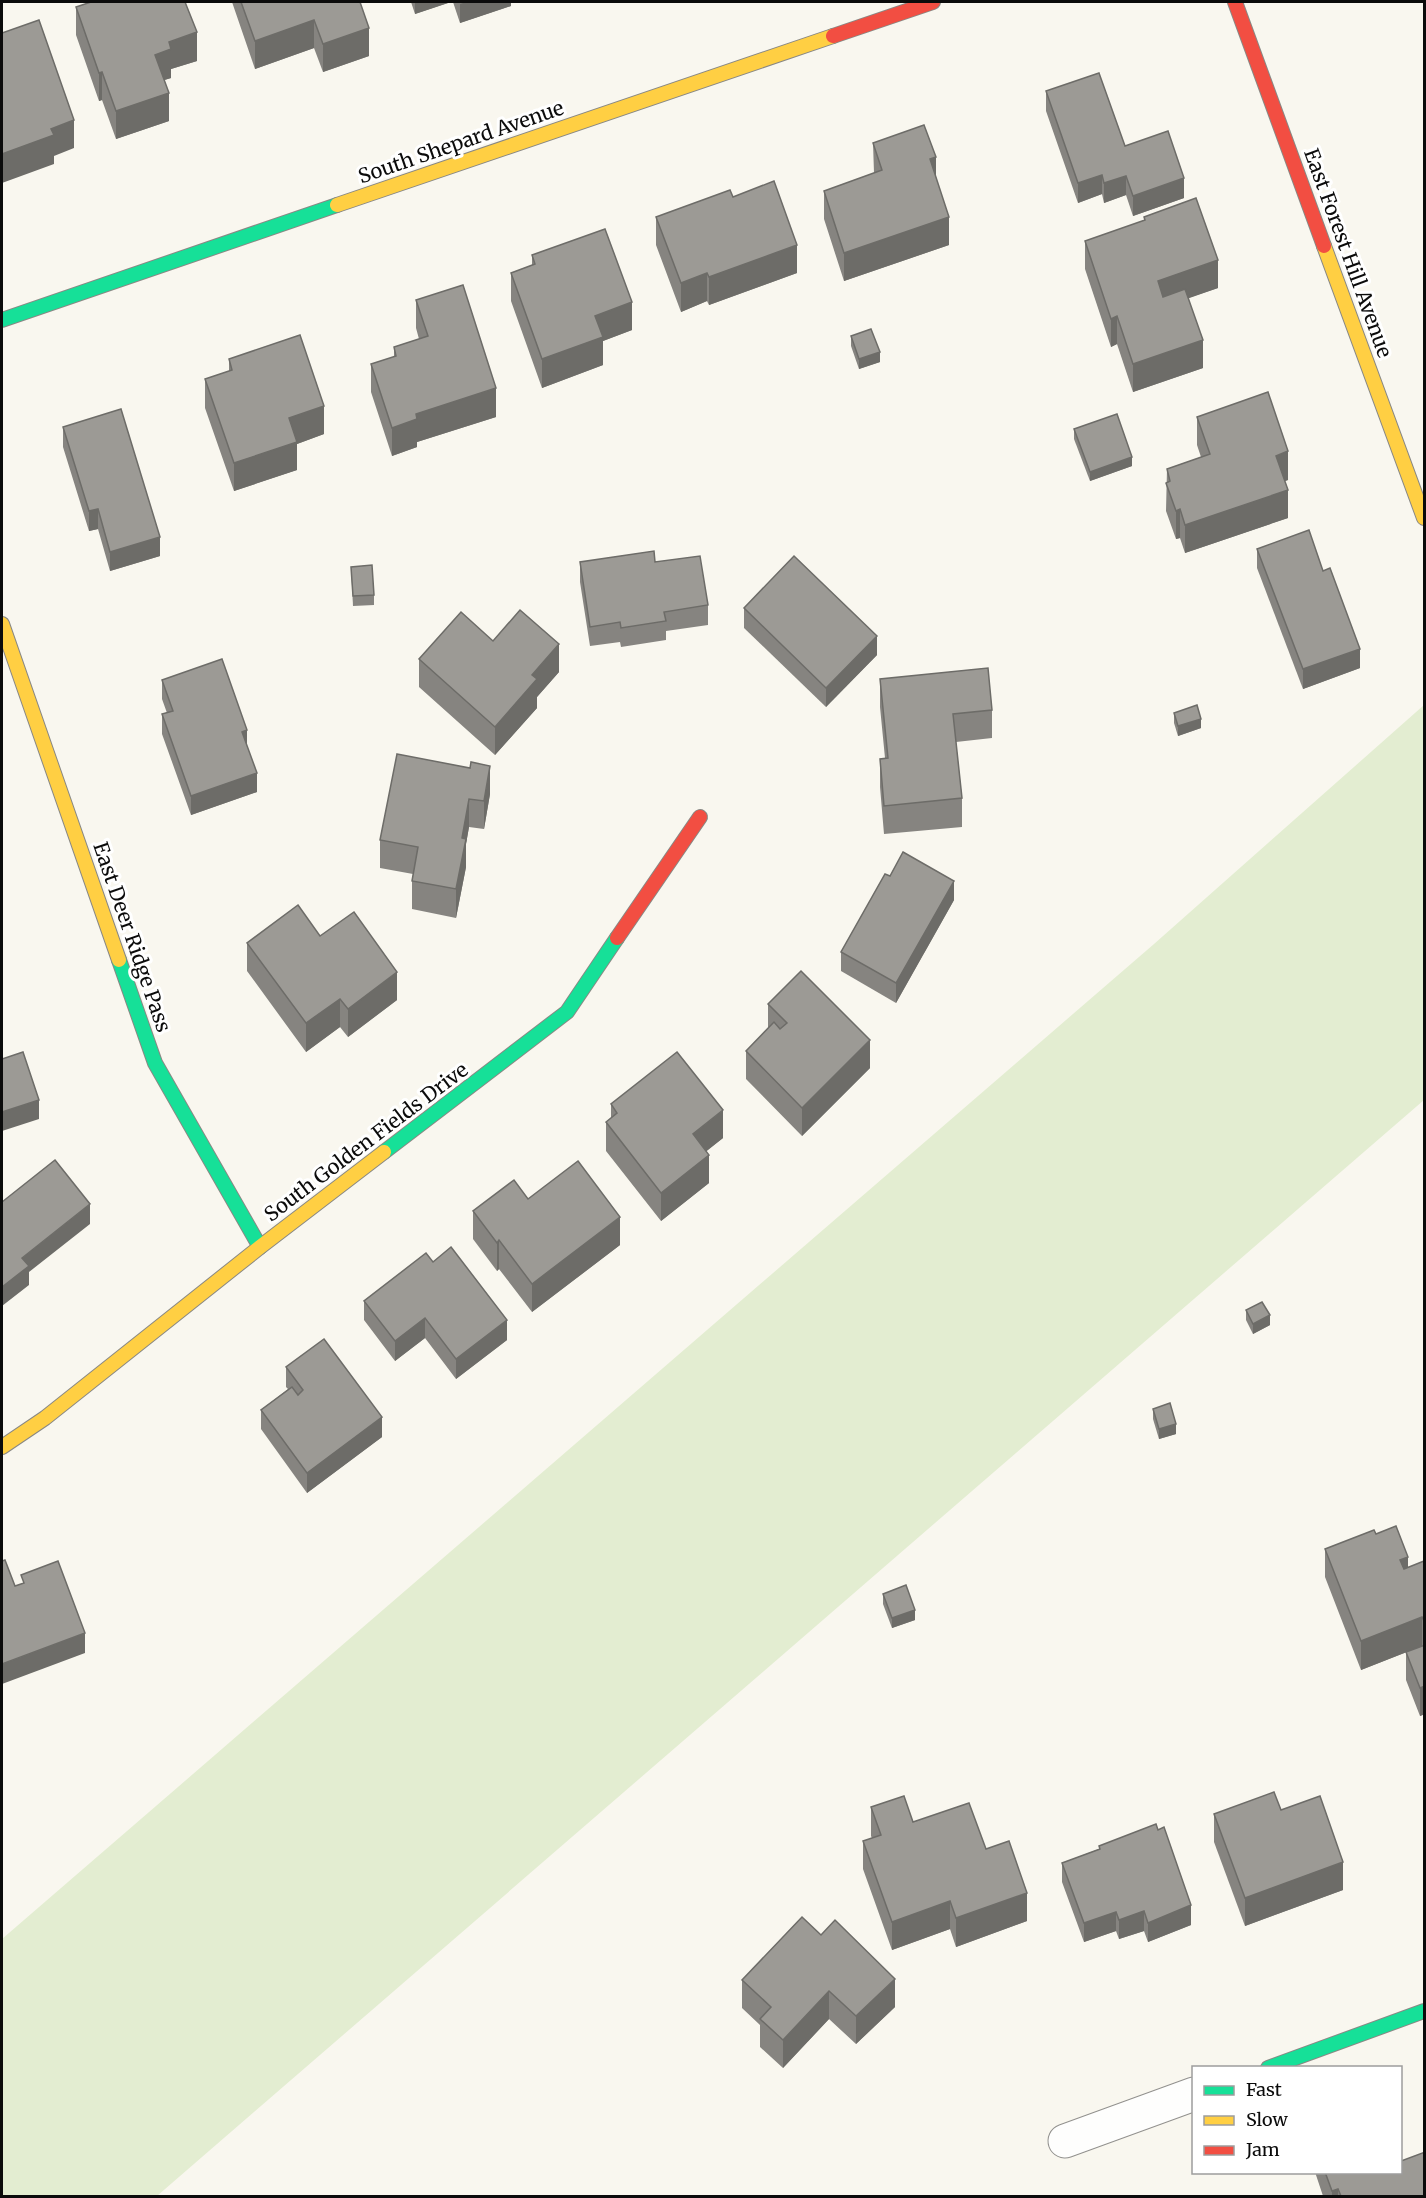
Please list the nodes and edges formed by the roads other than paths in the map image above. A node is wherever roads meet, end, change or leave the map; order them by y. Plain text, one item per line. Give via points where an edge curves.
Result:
1 (933, 2) edge
2 (1235, 2) edge
3 (2, 320) edge
4 (1425, 518) edge
5 (2, 624) edge
6 (700, 817) dead end
7 (260, 1247) junction
8 (2, 1447) edge
9 (1425, 2011) edge
10 (1271, 2066) edge
11 (1192, 2095) edge
12 (1065, 2141) dead end

1 - 3 street, South Shepard Avenue
2 - 4 street, East Forest Hill Avenue
5 - 7 street, East Deer Ridge Pass via 155,1063
6 - 7 street, South Golden Fields Drive via 567,1012
7 - 8 street, South Golden Fields Drive via 45,1418
9 - 10 street
11 - 12 street

